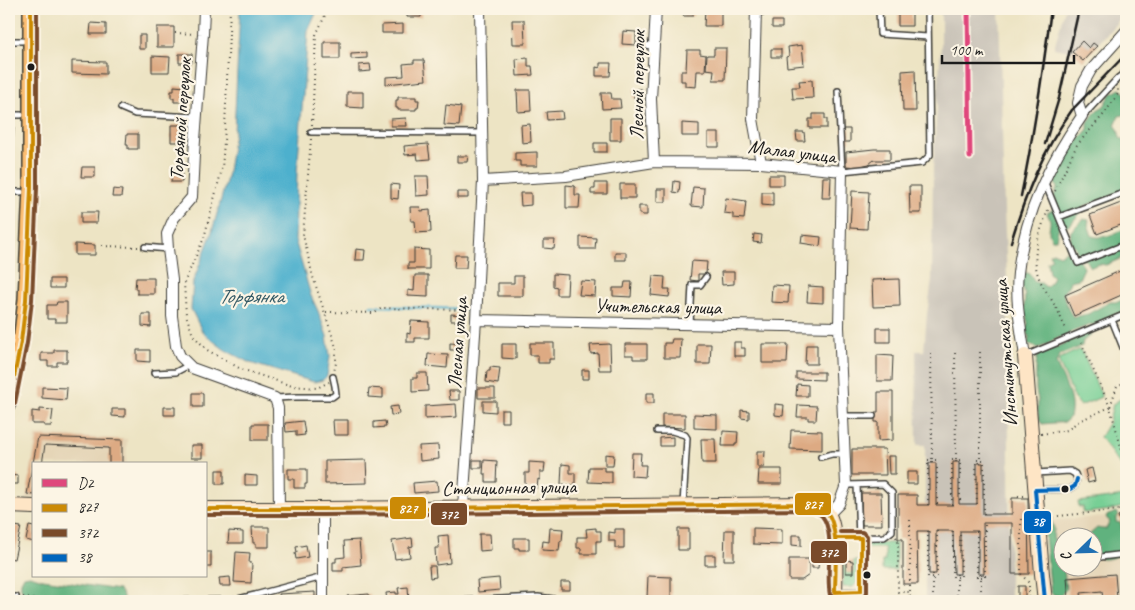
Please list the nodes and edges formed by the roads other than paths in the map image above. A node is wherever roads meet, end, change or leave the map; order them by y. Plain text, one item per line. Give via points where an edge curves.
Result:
1 (22, 9) edge
2 (31, 9) edge
3 (204, 9) edge
4 (480, 9) edge
5 (656, 9) edge
6 (879, 9) edge
7 (928, 9) edge
8 (756, 10) edge
9 (784, 11) dead end
10 (1126, 31) edge
11 (928, 37) junction
12 (15, 41) edge
13 (641, 45) dead end
14 (655, 46) junction
15 (1126, 72) edge
16 (838, 91) dead end
17 (122, 108) dead end
18 (14, 115) edge
19 (1082, 116) junction
20 (197, 117) junction
21 (311, 132) road end
22 (482, 133) junction
23 (9, 161) edge
24 (654, 162) junction
25 (761, 163) junction
26 (842, 171) junction
27 (1044, 180) junction
28 (483, 181) junction
29 (15, 189) edge
30 (1126, 192) edge
31 (1059, 217) junction
32 (145, 247) road end
33 (168, 249) junction
34 (1126, 250) edge
35 (706, 278) dead end
36 (1126, 314) edge
37 (476, 315) junction
38 (1112, 320) junction
39 (690, 324) junction
40 (839, 327) junction
41 (10, 345) edge
42 (1126, 355) edge
43 (1024, 356) junction
44 (189, 366) junction
45 (154, 373) dead end
46 (333, 377) road end
47 (275, 398) junction
48 (9, 402) edge
49 (843, 416) junction
50 (873, 416) dead end
51 (657, 431) dead end
52 (844, 454) junction
53 (821, 457) dead end
54 (1034, 473) junction
55 (846, 485) junction
56 (858, 485) junction
57 (1035, 490) junction
58 (683, 505) junction
59 (9, 506) edge
60 (32, 507) edge
61 (463, 507) junction
62 (208, 509) edge
63 (279, 509) junction
64 (322, 509) junction
65 (829, 514) junction
66 (834, 538) junction
67 (860, 538) junction
68 (1126, 554) edge
69 (1102, 557) edge
70 (324, 577) junction
71 (255, 595) junction
72 (835, 597) edge
73 (172, 601) edge
74 (248, 601) edge
75 (323, 601) edge
76 (461, 601) edge
77 (568, 601) edge
78 (1046, 601) edge

1 - 12 main road
2 - 48 main road via 28,275 21,342
3 - 20 street, Торфяной переулок
4 - 22 street, Лесная улица
5 - 14 street, Лесной переулок
6 - 11 lane via 880,34
7 - 11 lane
8 - 9 lane
8 - 25 street via 753,120
10 - 19 street via 1091,70 1082,86 1078,103
11 - 26 lane via 930,155 922,162
12 - 18 main road
13 - 14 lane
14 - 24 street, Лесной переулок via 651,99
15 - 19 lane
16 - 26 lane
17 - 20 lane via 135,114
18 - 23 lane
18 - 29 main road
19 - 27 street, Институтская улица
20 - 33 street, Торфяной переулок via 192,197 174,218 167,234
21 - 22 lane
22 - 28 street, Лесная улица
24 - 25 street, Малая улица
24 - 28 street, Малая улица via 566,176
25 - 26 street, Малая улица
26 - 40 street, Малая улица
27 - 31 lane
27 - 43 street, Институтская улица via 1030,216 1018,274
28 - 37 street, Лесная улица
29 - 41 main road via 16,300
30 - 31 lane
31 - 34 lane via 1078,263 1124,245
32 - 33 lane
33 - 44 street, Торфяной переулок via 176,346
35 - 39 lane via 700,285 692,285
36 - 38 lane
37 - 39 street, Учительская улица
37 - 61 street, Лесная улица
38 - 42 lane
38 - 43 lane
39 - 40 street, Учительская улица
40 - 49 street, Малая улица
43 - 54 main road, Институтская улица
44 - 45 lane via 176,372
44 - 47 street
46 - 47 lane via 336,394 332,397
47 - 63 street via 278,408
49 - 50 lane
49 - 52 street, Малая улица
51 - 58 lane via 672,431 687,438
52 - 53 lane
52 - 55 street, Малая улица
54 - 57 main road, Институтская улица
54 - 57 lane via 1070,471 1077,479 1070,489
55 - 56 lane
55 - 65 street, Малая улица via 840,504
56 - 67 lane
56 - 67 lane via 883,484 892,493 892,531 884,537
57 - 78 main road, Институтская улица
58 - 61 main road, Станционная улица
58 - 65 main road, Станционная улица via 812,504
59 - 60 main road
61 - 64 main road, Станционная улица
62 - 63 main road, Станционная улица
63 - 64 main road, Станционная улица
64 - 70 street
65 - 66 main road
66 - 67 lane
66 - 72 main road
67 - 72 lane via 861,592
68 - 69 lane
70 - 71 lane
70 - 75 street
71 - 73 lane via 234,600
71 - 74 lane
76 - 77 lane via 538,597

